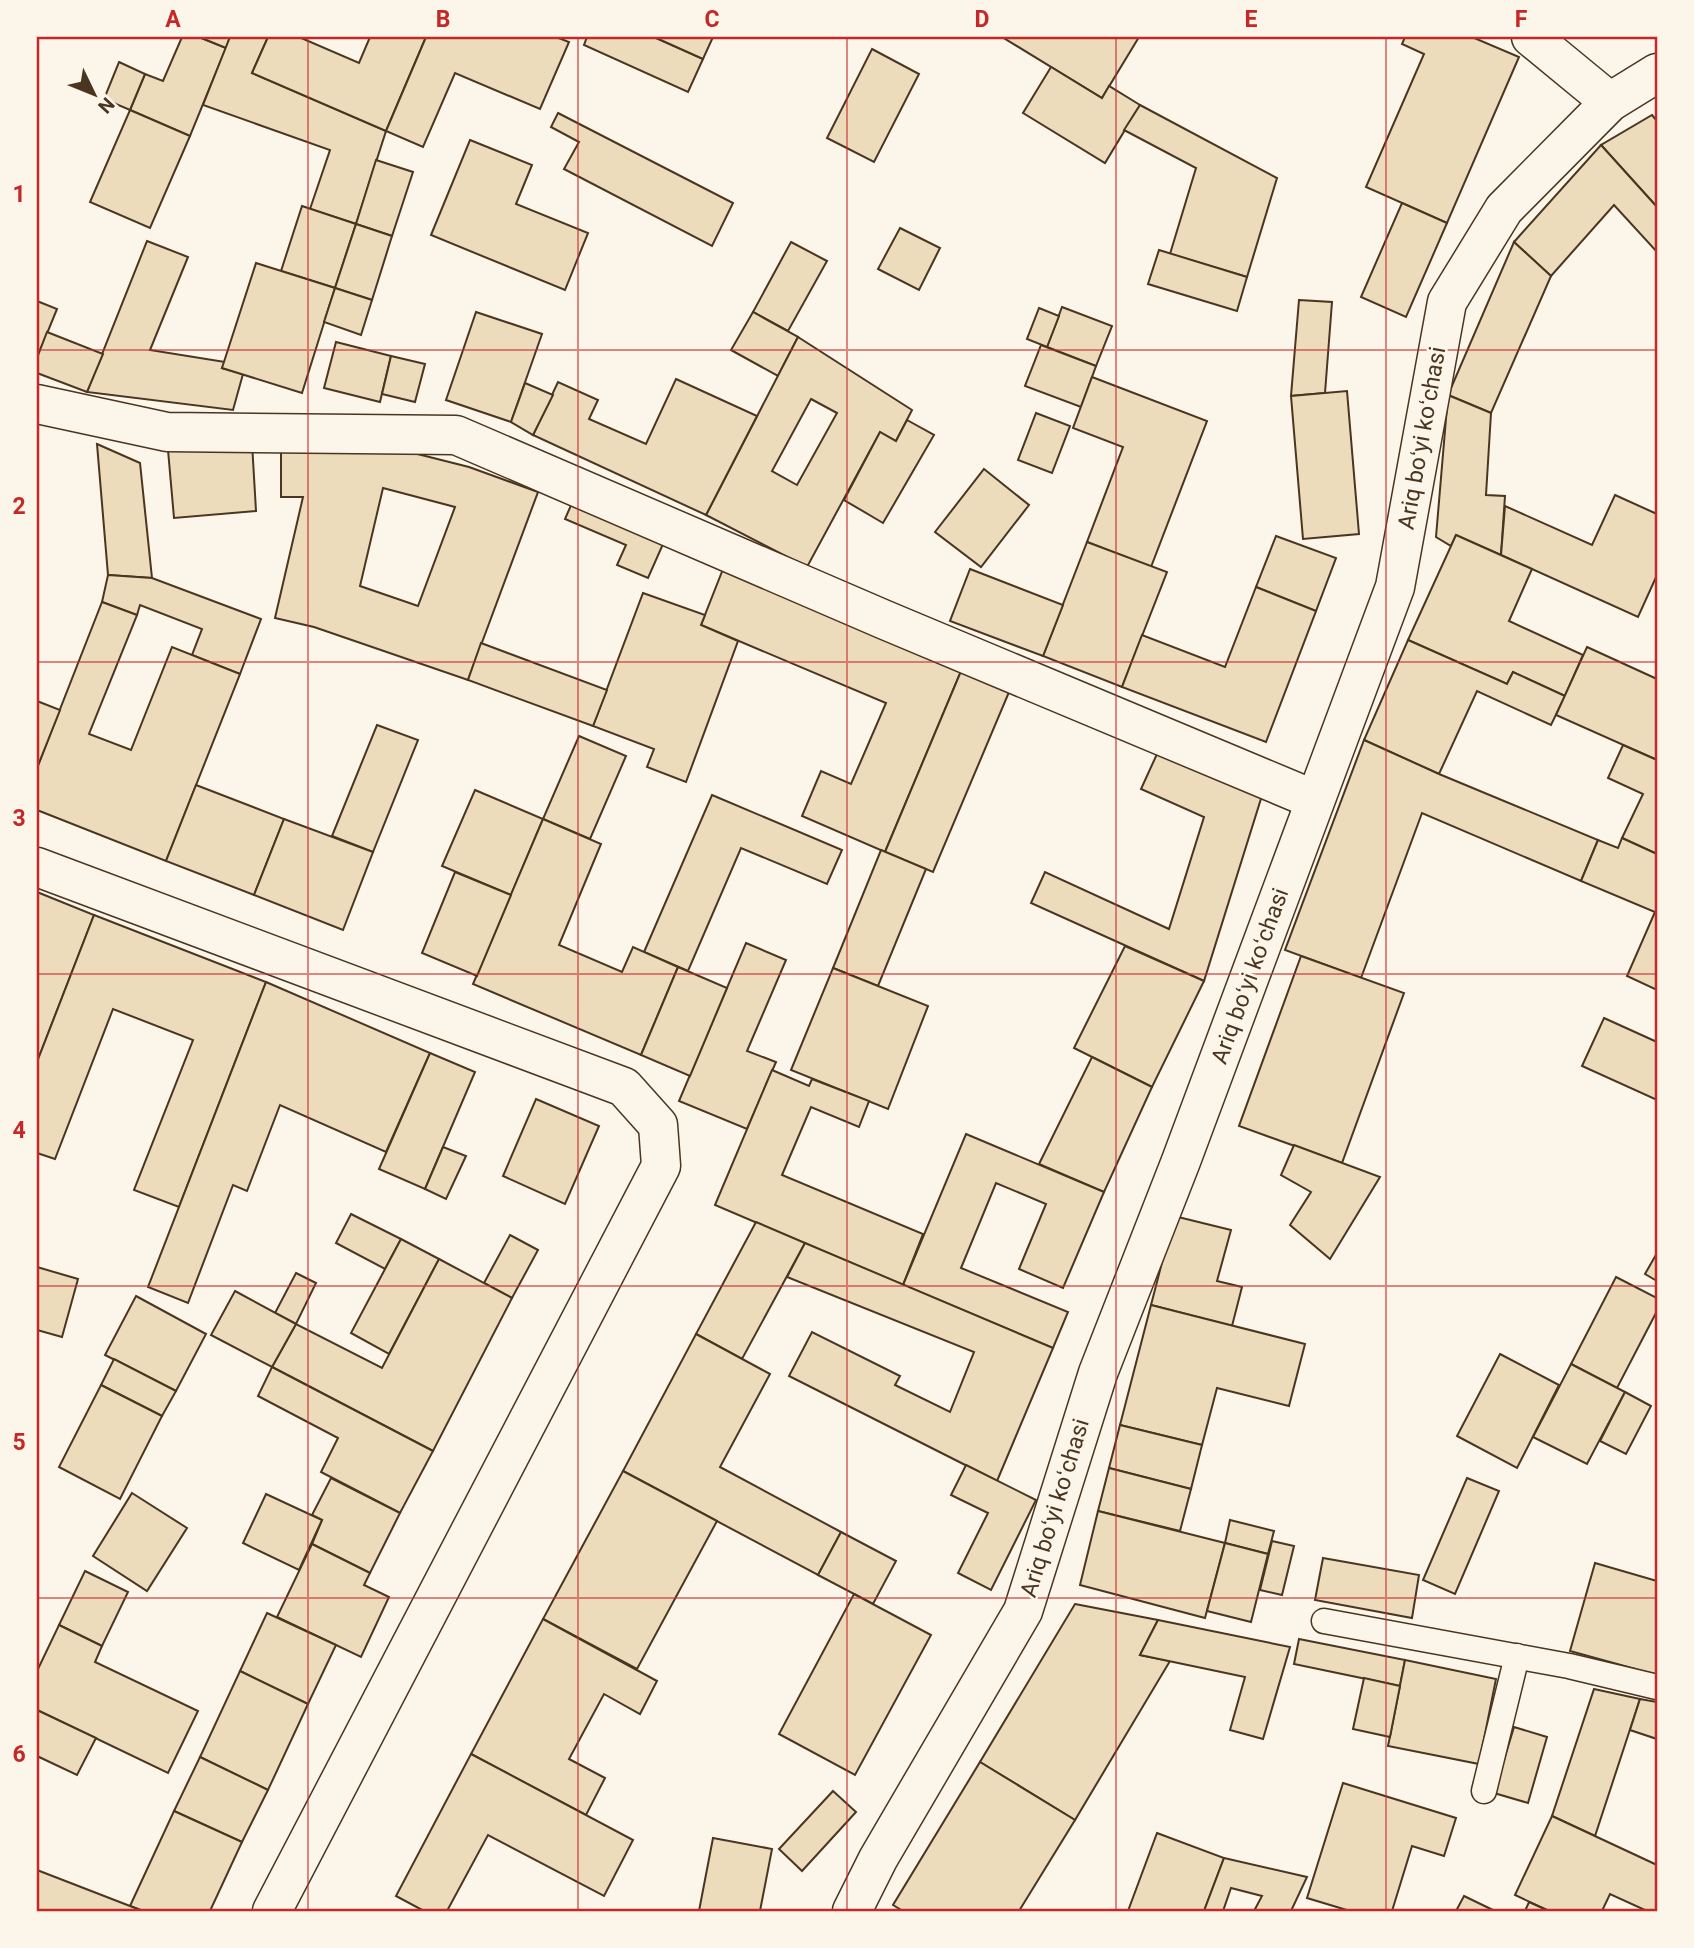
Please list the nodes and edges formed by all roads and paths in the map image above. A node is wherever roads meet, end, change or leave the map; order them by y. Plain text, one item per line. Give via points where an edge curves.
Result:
1 (1531, 37) edge
2 (1657, 73) edge
3 (1610, 102) junction
4 (37, 404) edge
5 (1315, 800) junction
6 (37, 867) edge
7 (1324, 1621) dead end
8 (1517, 1656) junction
9 (1657, 1687) edge
10 (1484, 1791) dead end
11 (272, 1911) edge
12 (852, 1911) edge

1 - 3 street
2 - 3 street, Ariq boʻyi koʻchasi
3 - 5 street, Ariq boʻyi koʻchasi via 1504,209 1447,302 1395,587
4 - 5 street via 167,432 456,435
5 - 12 street, Ariq boʻyi koʻchasi via 1098,1373 1023,1611
6 - 11 street via 624,1087 658,1125 662,1166
7 - 8 lane
8 - 9 lane
8 - 10 lane

